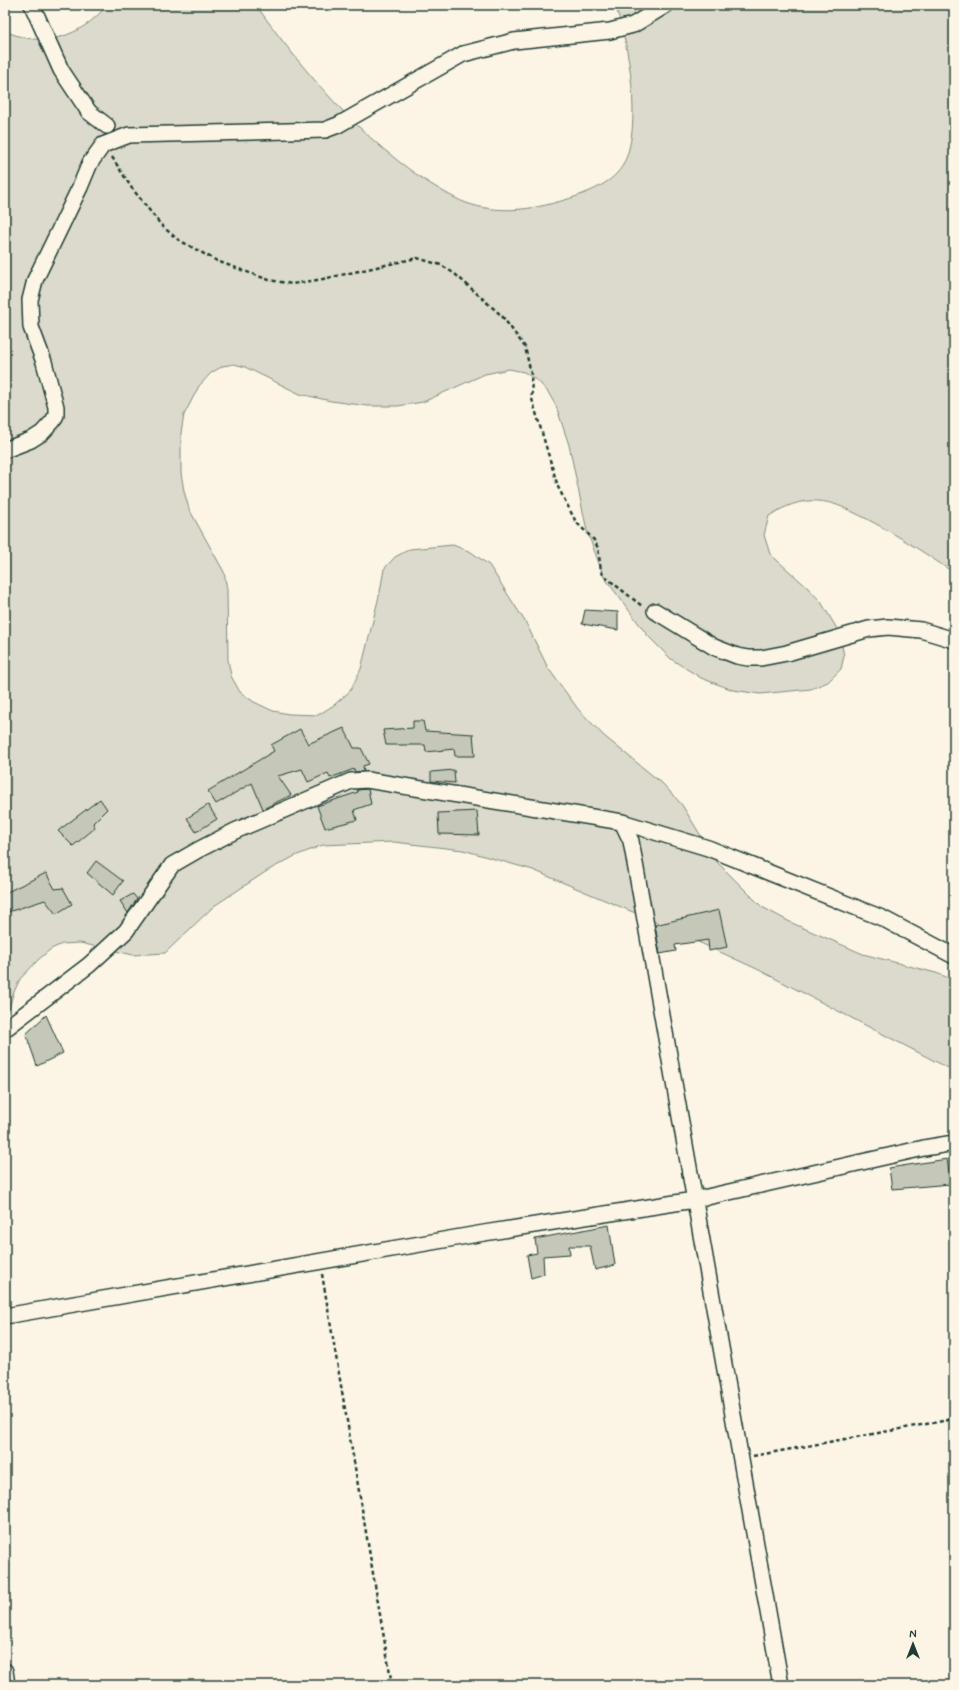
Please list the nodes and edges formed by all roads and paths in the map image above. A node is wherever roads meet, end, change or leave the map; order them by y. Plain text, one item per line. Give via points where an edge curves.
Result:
1 (32, 5) edge
2 (666, 5) edge
3 (107, 126) dead end
4 (116, 165) dead end
5 (5, 450) edge
6 (654, 611) joint
7 (954, 640) edge
8 (622, 822) junction
9 (954, 956) edge
10 (5, 1029) edge
11 (954, 1143) edge
12 (694, 1200) junction
13 (320, 1262) junction
14 (5, 1316) edge
15 (954, 1419) edge
16 (740, 1458) junction
17 (5, 1671) edge
18 (8, 1685) edge
19 (392, 1685) edge
20 (781, 1685) edge

1 - 3 street via 61,70 89,112
2 - 5 street via 633,25 610,31 514,41 472,51 326,130 129,135 103,145 90,163 35,280 30,300 31,327 46,370 56,416 42,433
4 - 6 path via 160,225 176,239 217,261 269,280 292,284 417,258 441,265 455,274 502,316 525,347 531,374 532,399 558,487 576,522 594,540 598,548 601,571 638,604
6 - 7 street via 714,648 748,658 761,658 888,626 921,630
8 - 9 street via 708,848 882,918
8 - 10 street via 367,780 351,781 235,832 172,865 126,931 89,965
8 - 12 street via 631,841
11 - 12 street
12 - 13 street
12 - 16 street
13 - 14 street
13 - 19 path
15 - 16 path
16 - 20 street
17 - 18 street

